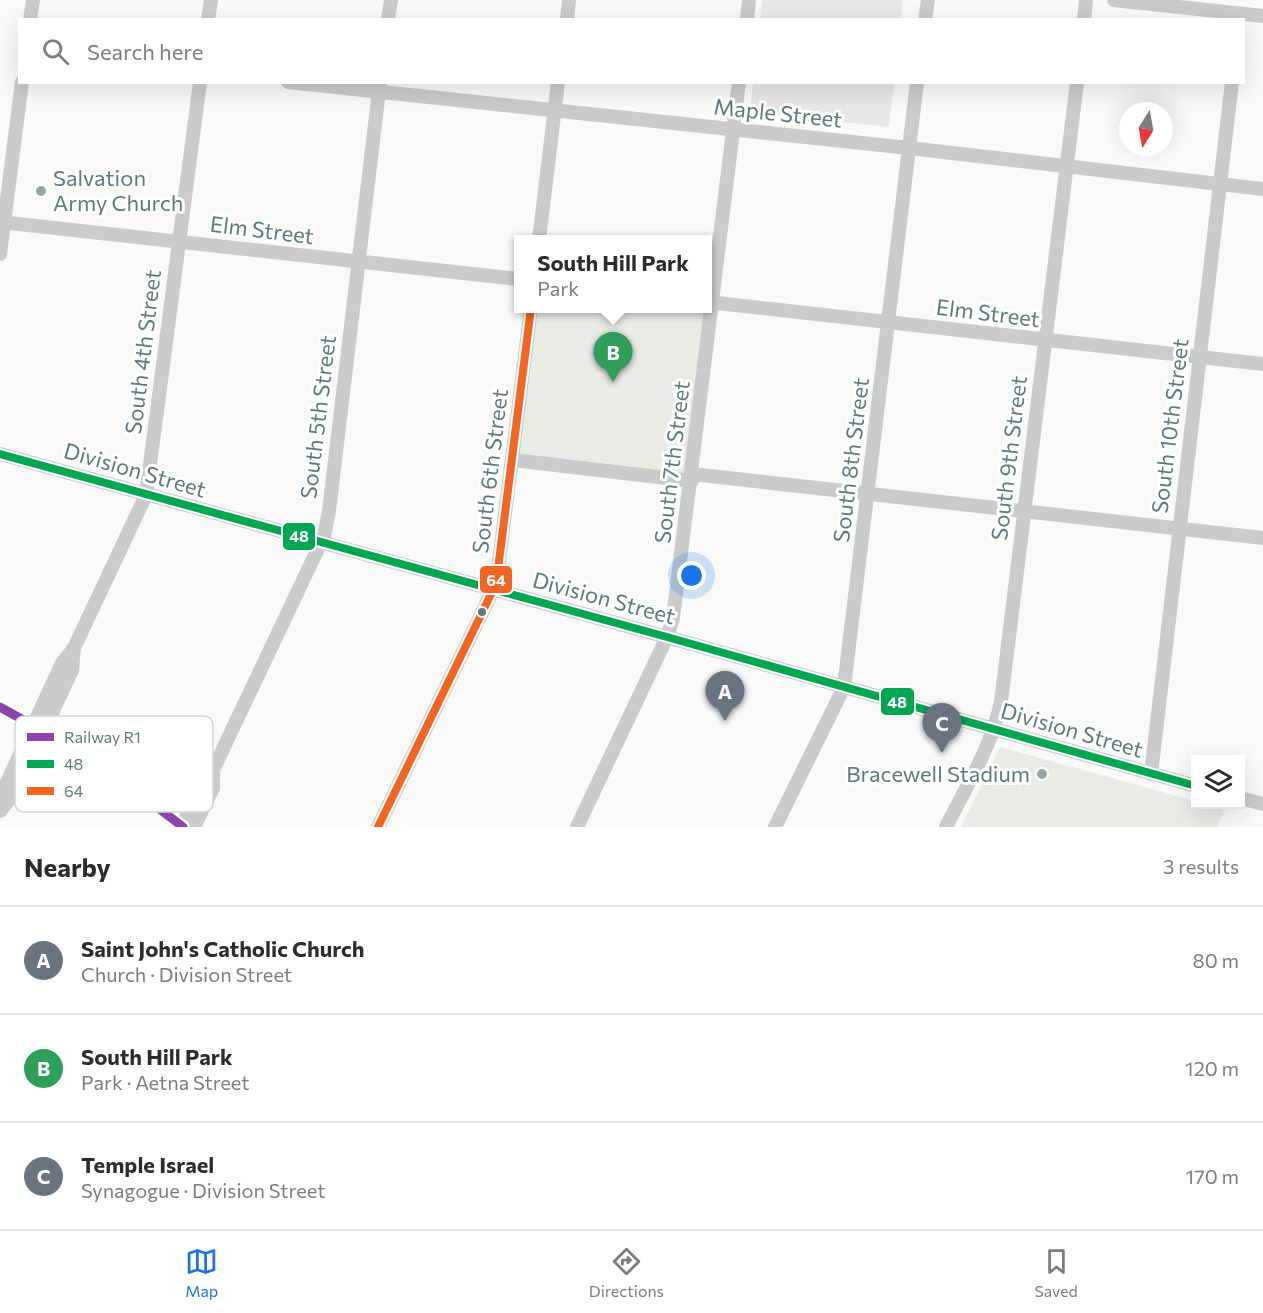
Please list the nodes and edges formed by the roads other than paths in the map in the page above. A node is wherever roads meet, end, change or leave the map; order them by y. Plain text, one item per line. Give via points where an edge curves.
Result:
1 (33, 0) edge
2 (211, 0) edge
3 (390, 0) edge
4 (569, 0) edge
5 (749, 0) edge
6 (928, 0) edge
7 (1086, 0) edge
8 (1114, 0) edge
9 (1241, 11) edge
10 (1263, 16) edge
11 (30, 18) edge
12 (208, 18) edge
13 (388, 18) edge
14 (567, 18) edge
15 (747, 18) edge
16 (925, 18) edge
17 (1084, 18) edge
18 (22, 84) edge
19 (200, 84) edge
20 (318, 84) edge
21 (558, 84) edge
22 (739, 84) edge
23 (917, 84) edge
24 (1077, 84) edge
25 (1232, 84) edge
26 (379, 88) edge
27 (554, 111) junction
28 (733, 130) junction
29 (909, 148) junction
30 (1067, 166) junction
31 (1220, 183) junction
32 (1263, 189) edge
33 (2, 222) edge
34 (540, 235) edge
35 (178, 241) junction
36 (0, 254) edge
37 (357, 262) junction
38 (514, 278) edge
39 (712, 288) edge
40 (712, 303) edge
41 (531, 313) edge
42 (709, 313) edge
43 (888, 323) junction
44 (1044, 341) junction
45 (1199, 357) junction
46 (1263, 364) edge
47 (0, 454) edge
48 (513, 460) junction
49 (692, 477) junction
50 (868, 494) junction
51 (146, 495) junction
52 (1024, 510) junction
53 (1178, 528) junction
54 (1263, 538) edge
55 (321, 543) junction
56 (493, 590) junction
57 (667, 637) junction
58 (74, 648) junction
59 (844, 687) junction
60 (38, 716) edge
61 (50, 716) edge
62 (994, 730) junction
63 (15, 765) edge
64 (213, 770) edge
65 (213, 770) edge
66 (1151, 774) junction
67 (1191, 785) edge
68 (213, 788) edge
69 (15, 792) edge
70 (1245, 799) edge
71 (1263, 804) edge
72 (1, 809) edge
73 (195, 812) edge
74 (185, 826) edge
75 (378, 827) edge
76 (577, 827) edge
77 (775, 827) edge
78 (946, 827) edge

1 - 11 street
2 - 12 street
3 - 13 street
4 - 14 street
5 - 15 street
6 - 16 street
7 - 17 street
8 - 9 street
9 - 10 street
18 - 33 street
19 - 35 street, South 4th Street
20 - 26 street, Maple Street
21 - 27 street
22 - 28 street, South 7th Street
23 - 29 street, South 8th Street
24 - 30 street, South 9th Street
25 - 31 street, South 10th Street
26 - 27 street, Maple Street
26 - 37 street, South 5th Street
27 - 28 street, Maple Street
27 - 34 street
28 - 29 street, Maple Street
28 - 39 street, South 7th Street
29 - 30 street, Maple Street
29 - 43 street, South 8th Street
30 - 31 street, Maple Street
30 - 44 street, South 9th Street
31 - 32 street, Maple Street
31 - 45 street, South 10th Street
33 - 35 street, Elm Street
33 - 36 street
35 - 37 street, Elm Street
35 - 51 street, South 4th Street
37 - 38 street, Elm Street
37 - 55 street, South 5th Street via 329,511
40 - 43 street, Elm Street
41 - 48 street, South 6th Street
42 - 49 street, South 7th Street
43 - 44 street, Elm Street
43 - 50 street, South 8th Street
44 - 45 street, Elm Street
44 - 52 street, South 9th Street
45 - 46 street, Elm Street
45 - 53 street, South 10th Street
47 - 51 street, Division Street
48 - 49 street
48 - 56 street, South 6th Street
49 - 50 street
49 - 57 street, South 7th Street via 676,604
50 - 52 street
50 - 59 street, South 8th Street
51 - 55 street, Division Street
51 - 58 street, South 4th Street
52 - 53 street
52 - 62 street, South 9th Street via 1001,702
53 - 54 street
53 - 66 street, South 10th Street
55 - 56 street, Division Street
55 - 64 street, South 5th Street
56 - 57 street, Division Street
56 - 75 street, South 6th Street
57 - 59 street, Division Street
57 - 76 street, South 7th Street
58 - 60 street, South 4th Street via 62,663
58 - 61 street, South 4th Street via 72,670
59 - 62 street, Division Street
59 - 77 street, South 8th Street
62 - 66 street, Division Street
62 - 78 street, South 9th Street
63 - 72 street, South 4th Street via 3,791
65 - 68 street, South 5th Street
66 - 67 street, Division Street
69 - 72 street, South 4th Street
70 - 71 street
73 - 74 street, South 5th Street

